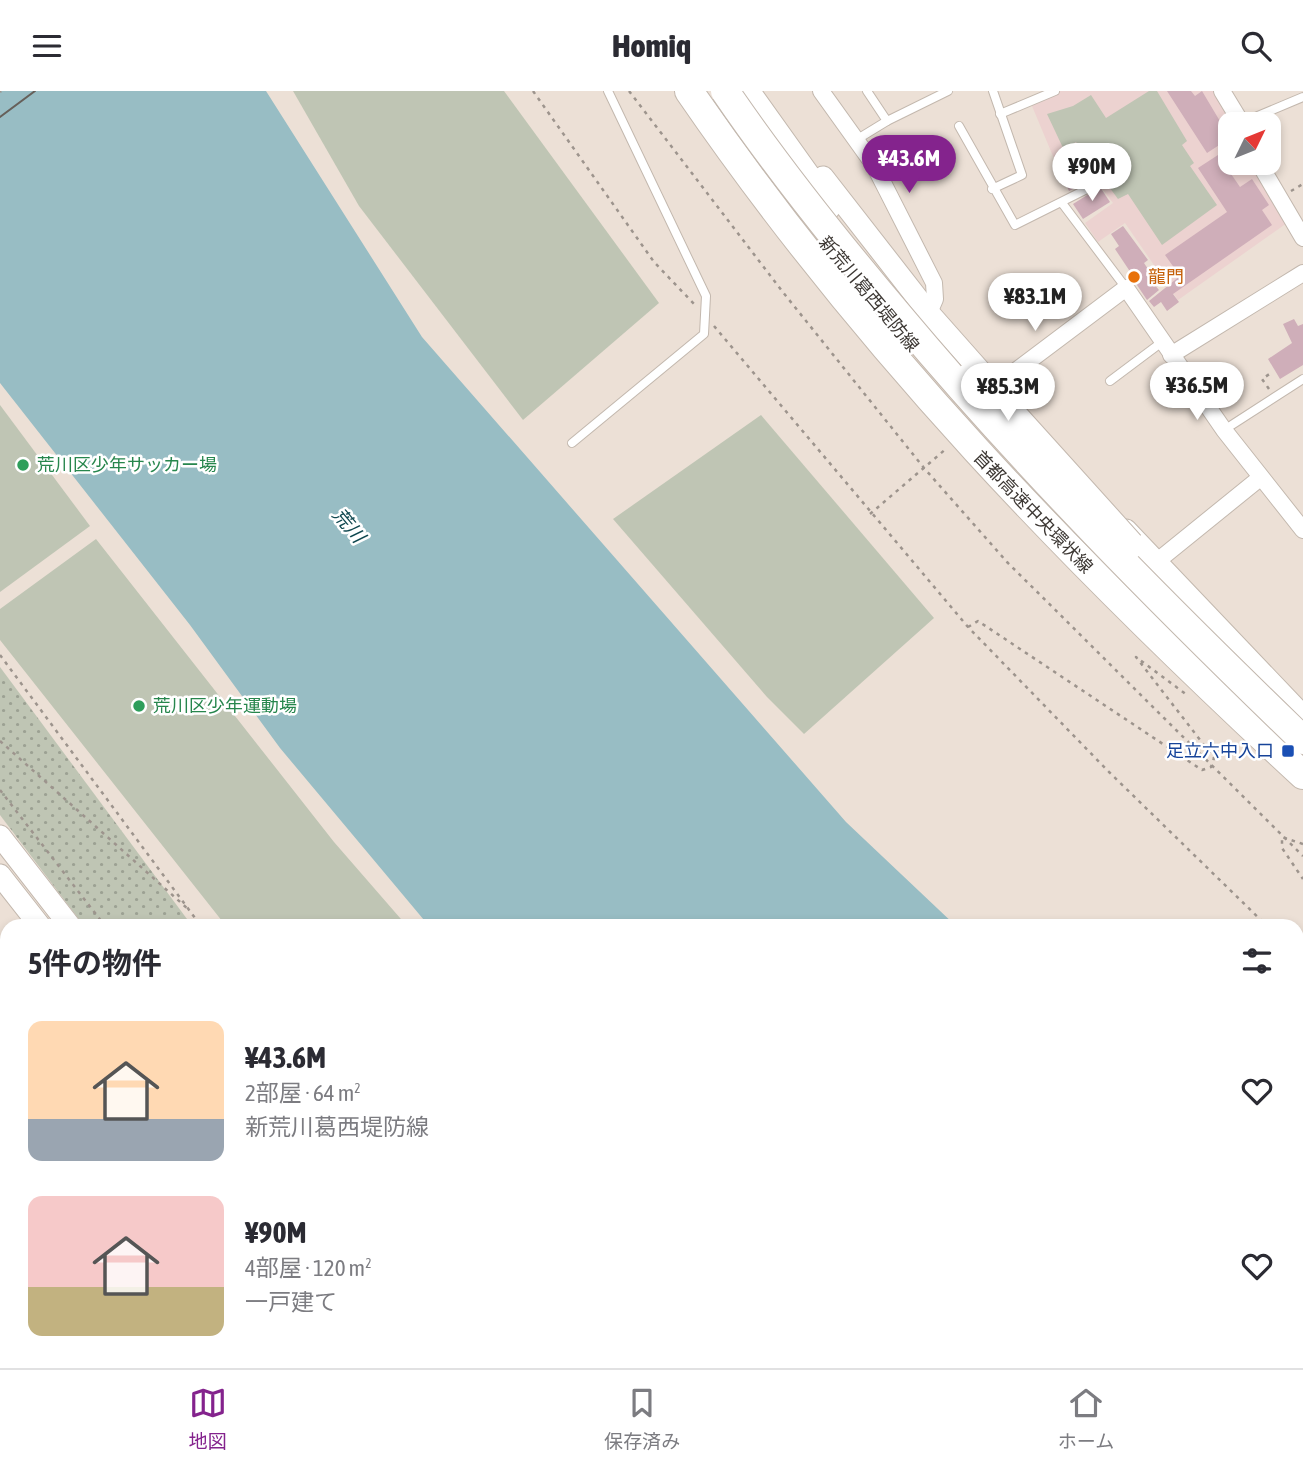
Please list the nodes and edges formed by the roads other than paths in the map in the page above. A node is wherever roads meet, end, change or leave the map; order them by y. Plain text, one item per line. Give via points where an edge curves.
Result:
1 (608, 91) edge
2 (745, 91) edge
3 (759, 91) edge
4 (821, 91) edge
5 (867, 91) edge
6 (948, 91) edge
7 (993, 91) edge
8 (1055, 91) edge
9 (1222, 91) edge
10 (707, 93) edge
11 (1303, 97) edge
12 (1234, 112) edge
13 (1269, 112) edge
14 (1000, 114) junction
15 (887, 121) junction
16 (958, 126) dead end
17 (856, 140) junction
18 (1267, 175) edge
19 (1091, 187) dead end
20 (992, 189) junction
21 (1062, 203) junction
22 (1300, 227) edge
23 (1303, 273) edge
24 (1126, 288) junction
25 (929, 313) junction
26 (1166, 348) junction
27 (1303, 379) edge
28 (1110, 381) dead end
29 (995, 387) junction
30 (967, 409) junction
31 (1224, 430) junction
32 (572, 443) dead end
33 (1259, 478) junction
34 (1303, 530) edge
35 (1155, 563) junction
36 (1303, 716) edge
37 (1303, 729) edge
38 (1303, 740) edge
39 (1302, 768) edge
40 (0, 836) edge
41 (0, 875) edge
42 (35, 919) edge
43 (65, 919) edge

1 - 32 lane via 706,296 706,317 704,334
2 - 37 highway, bridge via 827,206 963,369 1010,413
3 - 25 main road, 新荒川葛西堤防線
4 - 17 street
5 - 15 lane
6 - 15 lane
7 - 14 lane
8 - 14 lane
9 - 12 street
10 - 30 main road via 797,227 888,340 938,392
10 - 38 highway, 首都高速中央環状線, bridge via 995,427 1141,581
10 - 39 highway via 830,257 939,390
11 - 13 lane
14 - 20 lane via 1022,174
15 - 17 lane
16 - 20 lane
17 - 25 street via 874,165 934,283 935,299
18 - 22 street
19 - 21 lane
20 - 21 lane via 1015,225
21 - 24 lane
23 - 26 street
24 - 26 street
24 - 29 street
25 - 29 main road, 新荒川葛西堤防線
26 - 28 lane
26 - 31 street
27 - 31 lane
29 - 30 street
29 - 35 main road, 新荒川葛西堤防線
30 - 39 main road
31 - 33 street
33 - 34 street
33 - 35 street
35 - 36 main road, 新荒川葛西堤防線
40 - 43 main road
41 - 42 main road

